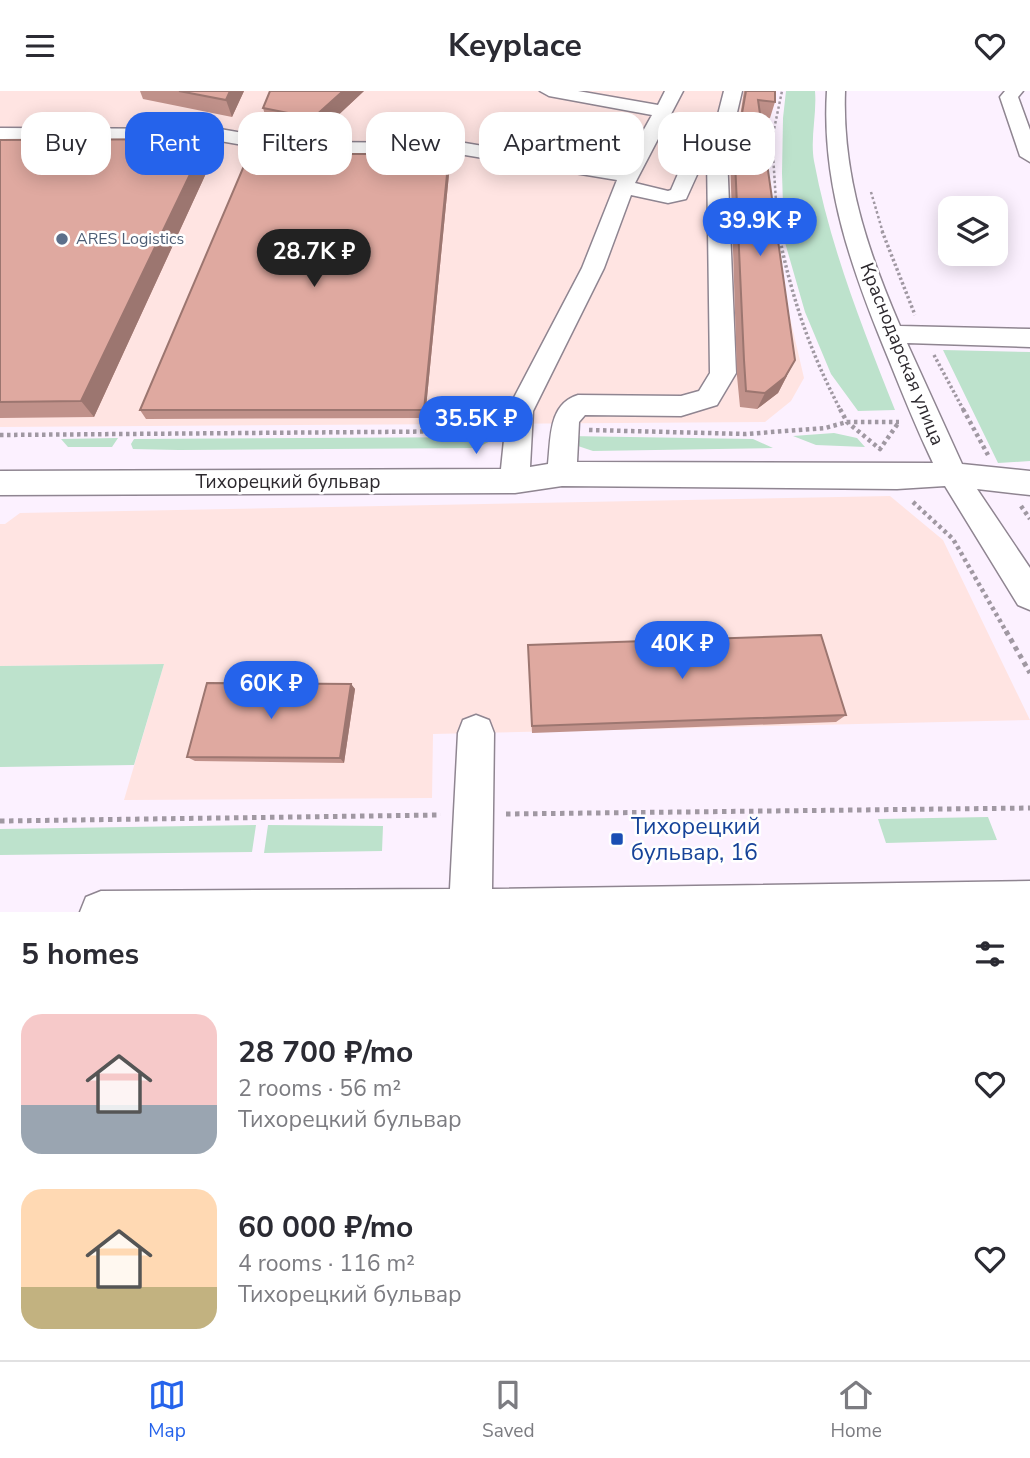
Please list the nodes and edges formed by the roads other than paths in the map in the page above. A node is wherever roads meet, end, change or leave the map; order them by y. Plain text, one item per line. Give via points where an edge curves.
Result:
1 (550, 91) edge
2 (733, 91) edge
3 (836, 91) edge
4 (1014, 91) edge
5 (668, 101) edge
6 (727, 112) edge
7 (0, 134) edge
8 (1030, 156) edge
9 (687, 175) edge
10 (718, 175) edge
11 (626, 182) junction
12 (891, 334) junction
13 (1030, 338) edge
14 (562, 474) junction
15 (953, 474) junction
16 (515, 481) junction
17 (0, 483) edge
18 (1030, 483) edge
19 (1030, 595) edge
20 (476, 733) dead end
21 (1030, 902) edge
22 (471, 910) junction
23 (645, 910) edge
24 (101, 912) edge

1 - 5 street
2 - 6 street
3 - 12 street, Краснодарская улица via 836,151 852,225
4 - 8 street via 1009,97
5 - 11 street
7 - 11 street via 220,135 295,148 465,149
9 - 11 street via 679,195 668,197
10 - 14 street via 723,373 708,398 681,406 578,405 566,420
11 - 16 street via 593,268 520,411
12 - 13 street
12 - 15 street, Краснодарская улица
14 - 15 street, Тихорецкий бульвар
14 - 16 street, Тихорецкий бульвар
15 - 18 street, Тихорецкий бульвар
15 - 19 street, Краснодарская улица
16 - 17 street, Тихорецкий бульвар
20 - 22 street
21 - 23 street
22 - 23 street
22 - 24 street

